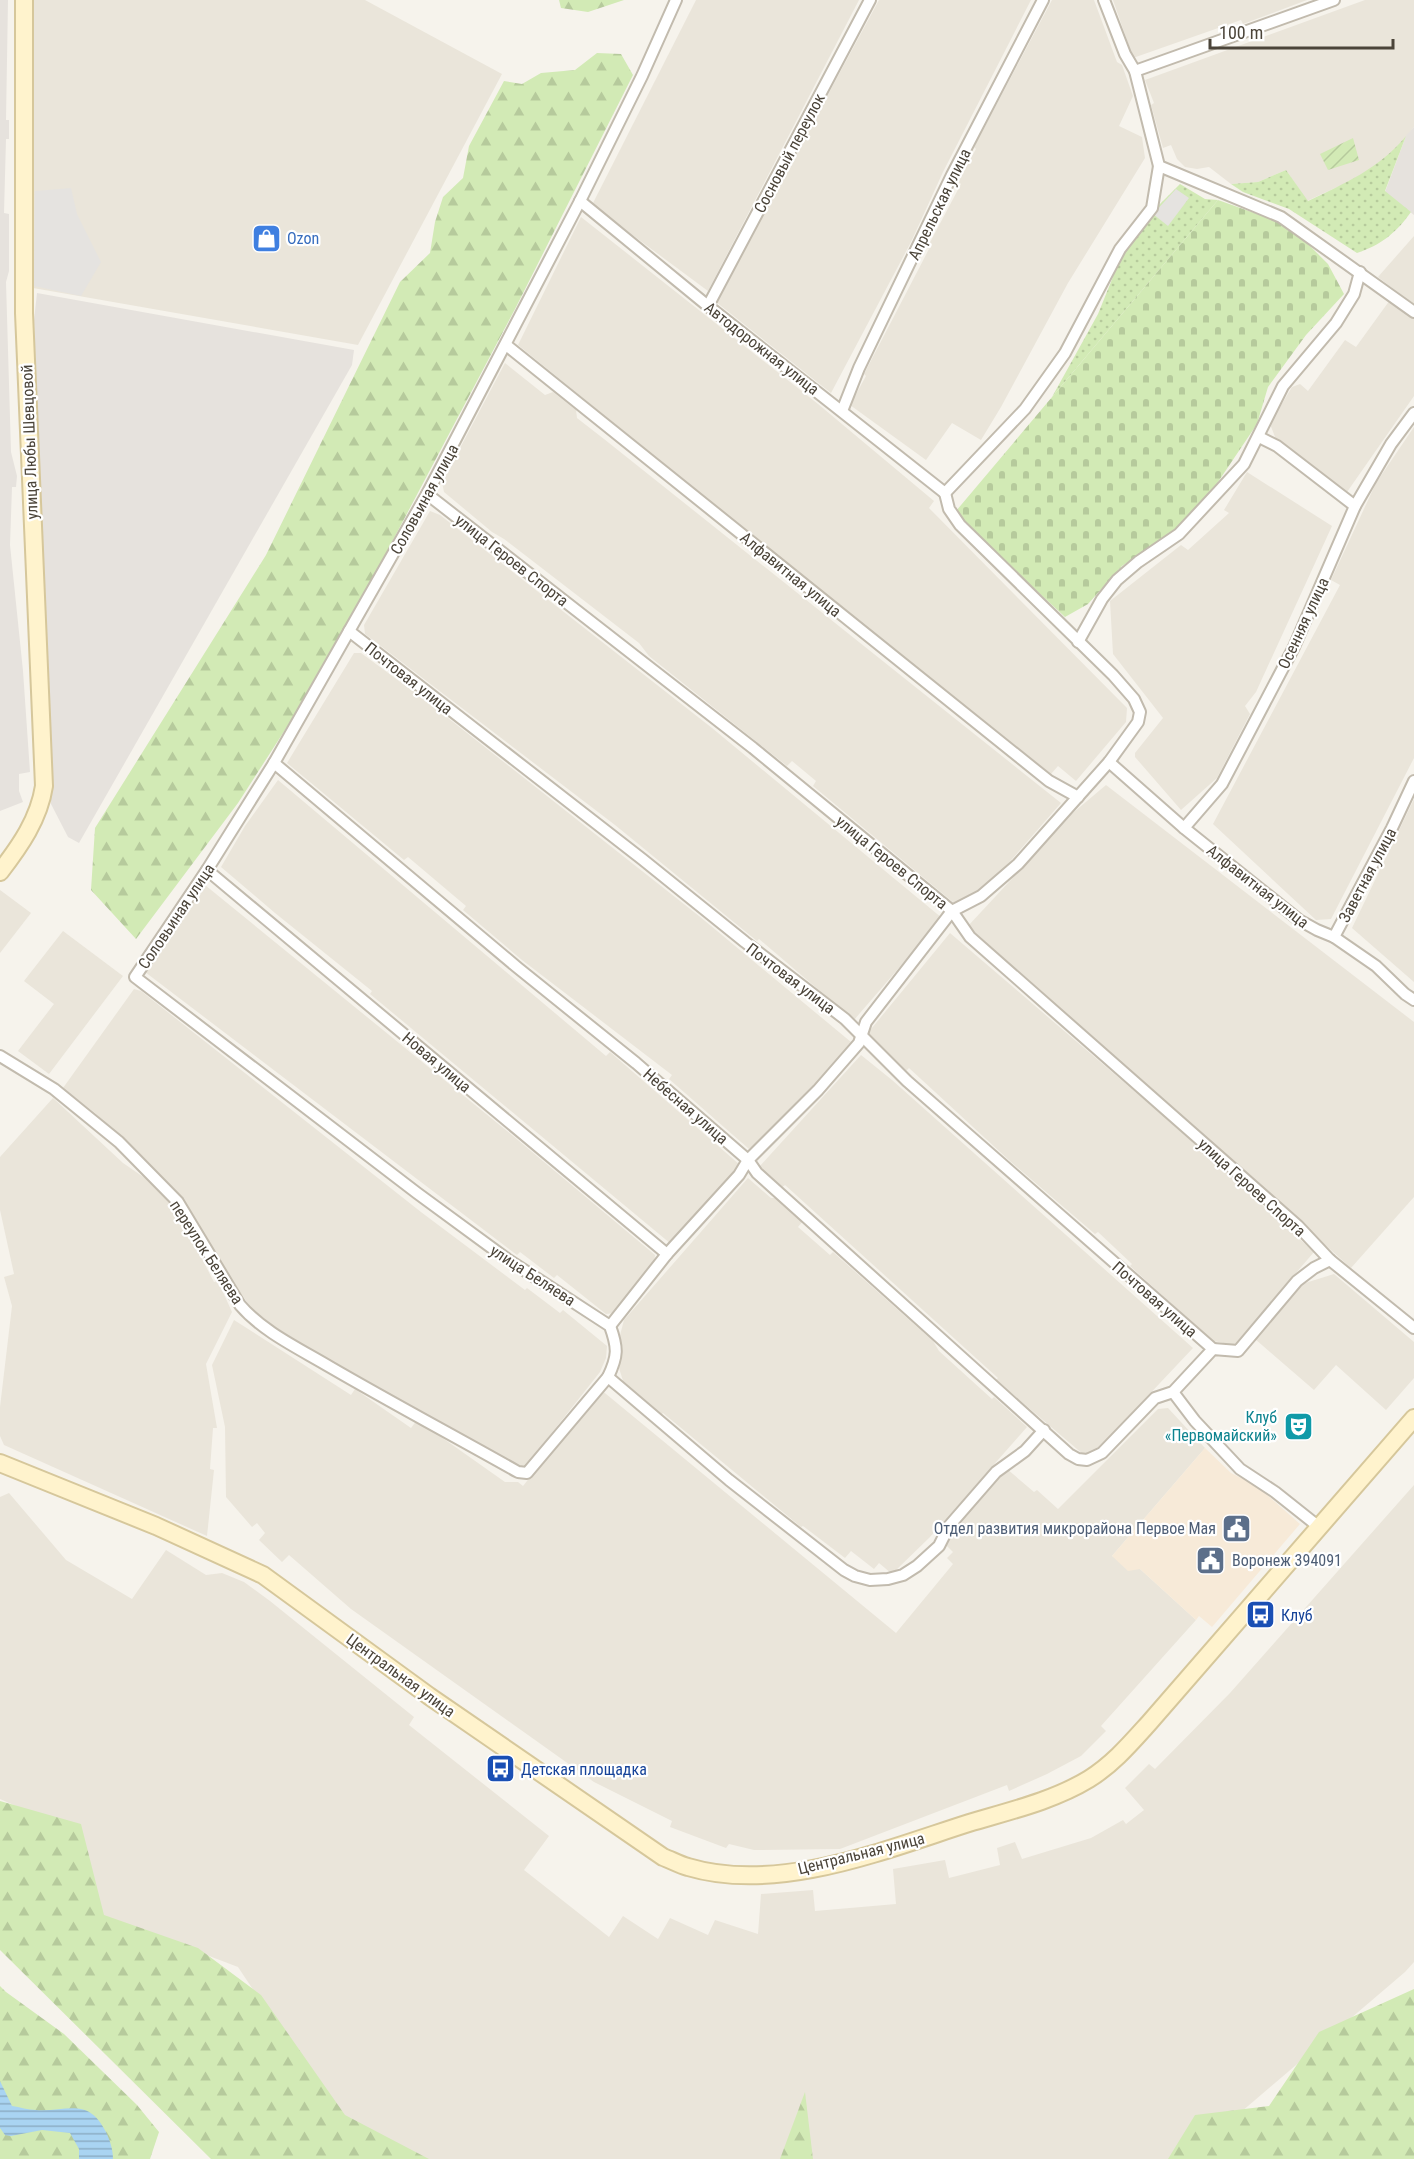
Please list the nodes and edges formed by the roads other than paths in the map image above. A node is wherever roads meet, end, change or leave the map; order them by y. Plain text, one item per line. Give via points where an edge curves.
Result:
1 (24, 0) edge
2 (675, 0) edge
3 (870, 0) edge
4 (1043, 0) edge
5 (1104, 0) edge
6 (1334, 0) edge
7 (1135, 71) junction
8 (1159, 166) junction
9 (580, 201) junction
10 (1360, 272) junction
11 (708, 306) junction
12 (1414, 312) edge
13 (506, 345) junction
14 (842, 411) junction
15 (1414, 413) edge
16 (1259, 437) junction
17 (945, 493) junction
18 (427, 494) junction
19 (1355, 506) junction
20 (349, 631) junction
21 (1078, 642) junction
22 (1109, 762) junction
23 (274, 763) junction
24 (1414, 781) edge
25 (1078, 797) junction
26 (1184, 828) junction
27 (207, 870) junction
28 (0, 872) edge
29 (952, 911) junction
30 (1334, 937) junction
31 (135, 977) joint
32 (1414, 1000) edge
33 (861, 1034) junction
34 (0, 1056) edge
35 (748, 1160) junction
36 (668, 1254) junction
37 (1330, 1260) junction
38 (610, 1326) junction
39 (1414, 1328) edge
40 (1213, 1349) junction
41 (608, 1377) junction
42 (1173, 1392) junction
43 (1414, 1418) edge
44 (1044, 1430) junction
45 (4, 1467) edge
46 (1319, 1527) junction

1 - 28 street, улица Любы Шевцовой via 24,313 44,786 32,825
2 - 9 street, Соловьиная улица
3 - 11 street, Сосновый переулок
4 - 14 street, Апрельская улица via 952,175
5 - 7 street
6 - 7 street
7 - 8 street
8 - 10 street via 1281,217
8 - 17 street via 1152,208 1120,249 1065,353 1025,409
9 - 11 street, Автодорожная улица
9 - 13 street, Соловьиная улица
10 - 12 street
10 - 16 street via 1354,294 1336,323 1283,386
11 - 14 street, Автодорожная улица
13 - 18 street, Соловьиная улица
13 - 25 street, Алфавитная улица via 1048,781
14 - 17 street, Автодорожная улица
15 - 19 street, Осенняя улица via 1390,444
16 - 19 street via 1277,446
16 - 21 street via 1244,464 1206,507 1179,534 1117,580
17 - 21 street via 949,509 960,525
18 - 20 street, Соловьиная улица
18 - 29 street, улица Героев Спорта via 753,748
19 - 26 street, Осенняя улица via 1294,647 1233,763 1222,783
20 - 23 street, Соловьиная улица
20 - 33 street, Почтовая улица
21 - 22 street via 1113,675 1140,712 1138,722
22 - 25 street
22 - 26 street, Алфавитная улица
23 - 27 street, Соловьиная улица
23 - 35 street, Небесная улица
24 - 30 street, Заветная улица
25 - 29 street via 1018,864 981,896
26 - 30 street, Алфавитная улица via 1299,920
27 - 31 street, Соловьиная улица
27 - 36 street, Новая улица
29 - 33 street via 866,1022
29 - 37 street, улица Героев Спорта via 970,938 1298,1226
30 - 32 street, Алфавитная улица via 1376,966
31 - 38 street, улица Беляева via 417,1193 507,1259
33 - 35 street via 859,1043 818,1090
33 - 40 street, Почтовая улица via 907,1082
34 - 41 street, переулок Беляева via 54,1089 119,1142 178,1202 248,1315 290,1344 518,1472 527,1473
35 - 36 street
35 - 44 street, Небесная улица via 766,1181
36 - 38 street
37 - 39 street, улица Героев Спорта
37 - 40 street via 1297,1281 1238,1351
38 - 41 street via 617,1343 616,1360
40 - 42 street
41 - 44 street via 729,1480 844,1570 870,1580 888,1580 917,1566 939,1545 949,1526 996,1472 1025,1451
42 - 44 street, Небесная улица via 1155,1398 1102,1453 1087,1460 1069,1454
42 - 46 street via 1240,1469
43 - 46 street, Центральная улица
45 - 46 street, Центральная улица via 156,1526 263,1575 641,1843 687,1867 733,1875 778,1874 877,1853 1016,1809 1087,1780 1114,1761

